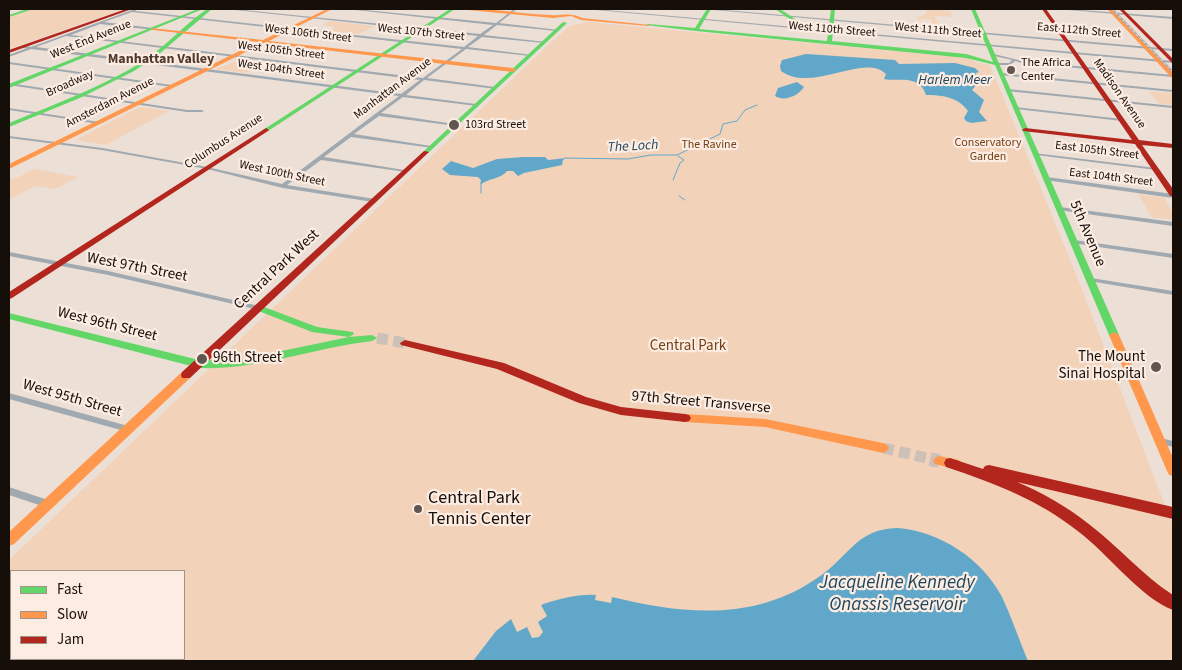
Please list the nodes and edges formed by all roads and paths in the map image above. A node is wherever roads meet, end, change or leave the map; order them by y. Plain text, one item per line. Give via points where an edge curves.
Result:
1 (24, 9) edge
2 (31, 9) edge
3 (138, 9) edge
4 (210, 9) edge
5 (228, 9) edge
6 (330, 9) edge
7 (348, 9) edge
8 (453, 9) edge
9 (459, 9) edge
10 (587, 9) edge
11 (709, 9) edge
12 (777, 9) edge
13 (973, 9) edge
14 (1044, 9) edge
15 (1059, 9) edge
16 (129, 10) edge
17 (1117, 11) edge
18 (511, 12) edge
19 (829, 12) edge
20 (194, 14) edge
21 (578, 14) edge
22 (701, 14) edge
23 (9, 15) edge
24 (788, 16) junction
25 (312, 18) junction
26 (440, 18) junction
27 (1173, 18) edge
28 (100, 22) junction
29 (560, 22) junction
30 (496, 24) junction
31 (290, 28) junction
32 (153, 29) junction
33 (422, 29) junction
34 (808, 29) junction
35 (693, 30) junction
36 (828, 31) junction
37 (178, 32) junction
38 (983, 33) junction
39 (66, 35) junction
40 (481, 35) junction
41 (1066, 40) junction
42 (404, 41) junction
43 (121, 42) junction
44 (264, 42) junction
45 (544, 42) junction
46 (826, 42) junction
47 (25, 47) junction
48 (162, 47) junction
49 (1146, 47) junction
50 (465, 48) junction
51 (1160, 48) junction
52 (990, 49) junction
53 (1173, 50) edge
54 (9, 53) edge
55 (1075, 53) junction
56 (88, 55) junction
57 (382, 55) junction
58 (530, 55) junction
59 (234, 56) junction
60 (966, 56) junction
61 (1014, 60) junction
62 (1159, 61) junction
63 (140, 62) junction
64 (445, 62) junction
65 (1173, 62) edge
66 (9, 63) edge
67 (996, 64) junction
68 (1085, 68) junction
69 (52, 69) junction
70 (205, 70) junction
71 (513, 70) junction
72 (358, 71) junction
73 (1001, 74) junction
74 (1173, 76) edge
75 (110, 77) junction
76 (424, 79) junction
77 (1096, 83) junction
78 (10, 85) edge
79 (172, 86) junction
80 (332, 87) junction
81 (495, 88) junction
82 (1008, 90) junction
83 (1173, 91) edge
84 (73, 94) junction
85 (401, 96) junction
86 (1108, 101) junction
87 (138, 104) junction
88 (476, 105) junction
89 (1016, 108) junction
90 (1173, 108) edge
91 (9, 109) edge
92 (202, 111) dead end
93 (32, 112) junction
94 (377, 114) junction
95 (9, 120) edge
96 (1122, 120) junction
97 (99, 123) junction
98 (9, 125) edge
99 (454, 125) junction
100 (1025, 130) junction
101 (350, 135) junction
102 (9, 137) edge
103 (1137, 142) junction
104 (57, 144) junction
105 (431, 147) junction
106 (1173, 147) edge
107 (1036, 154) junction
108 (320, 158) junction
109 (9, 168) edge
110 (208, 168) junction
111 (1156, 169) junction
112 (404, 172) junction
113 (1047, 180) junction
114 (283, 186) junction
115 (1173, 195) edge
116 (373, 200) junction
117 (1060, 209) junction
118 (1173, 224) edge
119 (1074, 242) junction
120 (9, 254) edge
121 (1173, 256) edge
122 (57, 265) junction
123 (1090, 280) junction
124 (1173, 293) edge
125 (9, 296) edge
126 (259, 308) junction
127 (9, 316) edge
128 (405, 343) tunnel mouth
129 (199, 364) junction
130 (9, 396) edge
131 (128, 429) junction
132 (1160, 441) junction
133 (1173, 444) edge
134 (883, 448) tunnel mouth
135 (939, 461) tunnel mouth
136 (950, 463) junction
137 (1173, 472) edge
138 (9, 491) edge
139 (48, 504) junction
140 (1173, 513) edge
141 (9, 540) edge
142 (1173, 603) edge

1 - 23 main road
2 - 23 main road
3 - 16 street
4 - 20 main road, Broadway
5 - 25 street
6 - 25 main road, Amsterdam Avenue
7 - 26 street
8 - 26 main road, Columbus Avenue
9 - 18 main road
10 - 22 street, West 111th Street
11 - 22 main road
11 - 24 street, East 112th Street
12 - 24 main road
13 - 38 main road, 5th Avenue
14 - 41 main road, Madison Avenue
15 - 17 street
16 - 20 street, West 107th Street
16 - 28 street
16 - 47 main road
17 - 27 street
17 - 49 main road
17 - 51 main road
18 - 29 main road
18 - 30 street, Manhattan Avenue
19 - 24 street, East 112th Street
19 - 36 main road
19 - 38 street, East 112th Street
20 - 31 street, West 107th Street
20 - 32 main road, West End Avenue
20 - 37 main road, Broadway
21 - 29 main road, West 110th Street
21 - 35 main road, West 110th Street
22 - 34 street, West 111th Street
22 - 35 main road
24 - 34 main road
25 - 31 main road, Amsterdam Avenue
25 - 33 street
26 - 30 street
26 - 33 main road, Columbus Avenue
28 - 32 street, West 106th Street
28 - 39 street
29 - 30 street
29 - 45 main road, Central Park West
30 - 40 street, Manhattan Avenue
31 - 42 street, West 107th Street
31 - 44 main road, Amsterdam Avenue
32 - 37 main road, West 106th Street
32 - 43 main road, West End Avenue
33 - 40 street
33 - 42 main road, Columbus Avenue
34 - 36 street, West 111th Street
35 - 46 main road, West 110th Street
36 - 46 main road
36 - 52 street, West 111th Street
37 - 44 main road, West 106th Street
37 - 48 main road, Broadway
38 - 41 street, East 112th Street
38 - 52 main road, 5th Avenue
39 - 43 street, West 105th Street
39 - 47 street
40 - 45 street
40 - 50 street, Manhattan Avenue
41 - 49 street, East 112th Street
41 - 55 main road, Madison Avenue
42 - 50 street, West 107th Street
42 - 57 main road, Columbus Avenue
43 - 48 street, West 105th Street
43 - 56 main road, West End Avenue
44 - 57 main road, West 106th Street
44 - 59 main road, Amsterdam Avenue
45 - 58 main road, Central Park West
46 - 60 main road, West 110th Street
47 - 54 main road
47 - 56 street, West 104th Street
48 - 59 street, West 105th Street
48 - 63 main road, Broadway
49 - 51 street, East 112th Street
49 - 62 main road
50 - 58 street, West 107th Street
50 - 64 street, Manhattan Avenue
51 - 53 street, East 112th Street
51 - 65 main road
52 - 55 street
52 - 60 main road
52 - 61 street
52 - 67 main road, 5th Avenue
55 - 62 street
55 - 68 main road, Madison Avenue
56 - 63 street, West 104th Street
56 - 69 main road, West End Avenue
57 - 64 main road, West 106th Street
57 - 72 main road, Columbus Avenue
58 - 71 main road, Central Park West
59 - 70 main road, Amsterdam Avenue
59 - 72 street, West 105th Street
60 - 67 main road
61 - 67 street via 1010,64
61 - 68 street
62 - 65 street
62 - 74 main road
63 - 70 street, West 104th Street
63 - 75 main road, Broadway
64 - 71 main road, West 106th Street
64 - 76 street, Manhattan Avenue
66 - 69 street
67 - 73 main road, 5th Avenue
68 - 74 street
68 - 77 main road, Madison Avenue
69 - 75 street
69 - 78 main road, West End Avenue
70 - 79 main road, Amsterdam Avenue
70 - 80 street, West 104th Street
71 - 81 main road, Central Park West
72 - 76 street, West 105th Street
72 - 80 main road, Columbus Avenue
73 - 77 street
73 - 82 main road, 5th Avenue
75 - 79 street
75 - 84 main road, Broadway
76 - 81 street, West 105th Street
76 - 85 street, Manhattan Avenue
77 - 83 street
77 - 86 main road, Madison Avenue
78 - 84 street
79 - 87 main road, Amsterdam Avenue
80 - 85 street, West 104th Street
80 - 110 main road, Columbus Avenue
81 - 88 main road, Central Park West
82 - 86 street
82 - 89 main road, 5th Avenue
84 - 87 street
84 - 93 main road, Broadway
85 - 88 street, West 104th Street
85 - 94 street, Manhattan Avenue
86 - 90 street
86 - 96 main road, Madison Avenue
87 - 92 street
87 - 97 main road, Amsterdam Avenue
88 - 99 main road, Central Park West
89 - 96 street
89 - 100 main road, 5th Avenue
91 - 93 street
93 - 95 main road, Broadway
93 - 97 street
93 - 98 main road, Broadway
94 - 99 street
94 - 101 street, Manhattan Avenue
96 - 103 main road, Madison Avenue
97 - 104 main road, Amsterdam Avenue
99 - 105 main road, Central Park West
100 - 103 main road
100 - 107 main road, 5th Avenue
101 - 105 street
101 - 108 street, Manhattan Avenue
102 - 104 street, West 100th Street
103 - 106 main road
103 - 111 main road, Madison Avenue
104 - 109 main road, Amsterdam Avenue
104 - 110 street, West 100th Street
105 - 112 main road, Central Park West
107 - 111 street, East 105th Street
107 - 113 main road, 5th Avenue
108 - 112 street
108 - 114 street, Manhattan Avenue
110 - 114 street, West 100th Street
110 - 122 main road, Columbus Avenue
111 - 115 main road, Madison Avenue
112 - 116 main road, Central Park West
113 - 115 street, East 104th Street
113 - 117 main road, 5th Avenue
114 - 116 street, West 100th Street
116 - 126 main road, Central Park West
117 - 118 street
117 - 119 main road, 5th Avenue
119 - 121 street
119 - 123 main road, 5th Avenue
120 - 122 street, West 97th Street
122 - 125 main road, Columbus Avenue
122 - 126 street, West 97th Street via 108,273
123 - 124 street
123 - 132 main road, 5th Avenue
126 - 129 main road, Central Park West
126 - 129 main road via 316,330 375,338 332,341 243,366
127 - 129 main road, West 96th Street
128 - 134 main road, 97th Street Transverse via 489,363 583,400 621,411 662,417 765,423
129 - 131 main road, Central Park West
130 - 131 street, West 95th Street
131 - 139 main road, Central Park West
132 - 133 street
132 - 137 main road, 5th Avenue
135 - 136 main road
136 - 140 main road via 1015,475
136 - 142 main road via 1017,486 1059,508 1096,537 1146,586
138 - 139 street
139 - 141 main road, Central Park West

